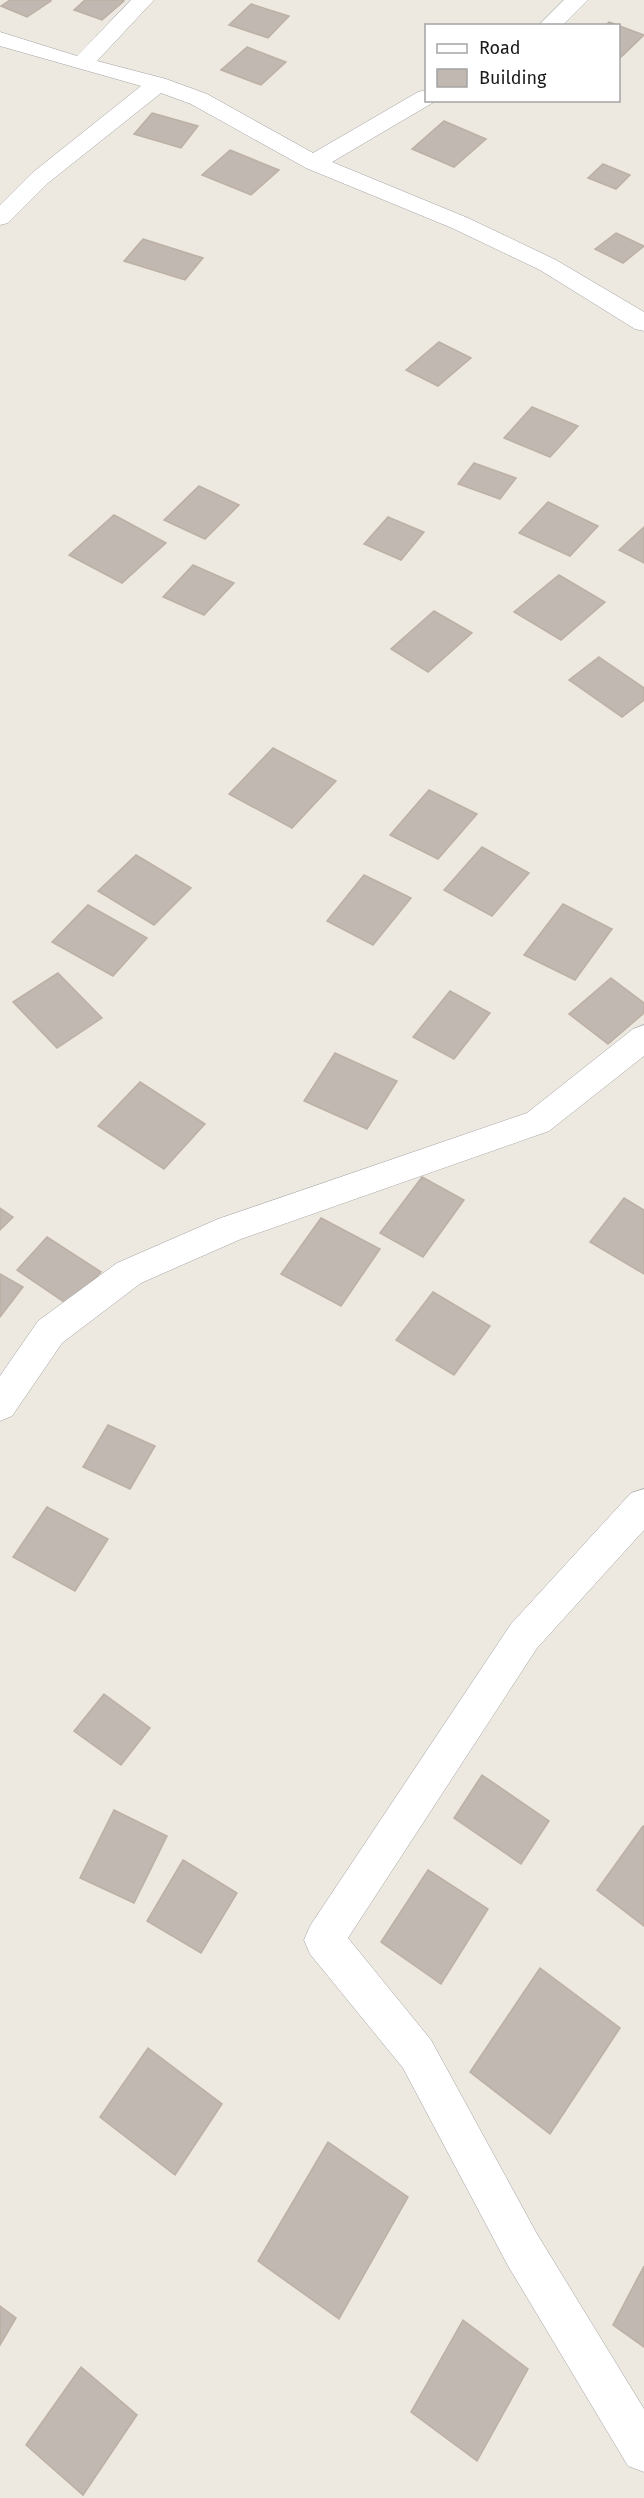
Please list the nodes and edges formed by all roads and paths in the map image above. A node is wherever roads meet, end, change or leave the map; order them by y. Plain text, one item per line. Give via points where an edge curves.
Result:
1 (143, 0) edge
2 (577, 0) edge
3 (551, 24) edge
4 (0, 39) edge
5 (82, 64) junction
6 (158, 84) junction
7 (425, 98) edge
8 (314, 163) junction
9 (0, 218) edge
10 (644, 323) edge
11 (644, 1038) edge
12 (0, 1406) edge
13 (644, 1505) edge
14 (644, 2450) edge

1 - 5 street
2 - 3 street
4 - 5 street
5 - 6 street
6 - 8 street via 199,99
6 - 9 street via 39,178
7 - 8 street
8 - 10 street via 460,223 548,265
11 - 12 street via 538,1122 230,1229 129,1273 50,1332
13 - 14 street via 524,1636 324,1940 417,2054 522,2249

